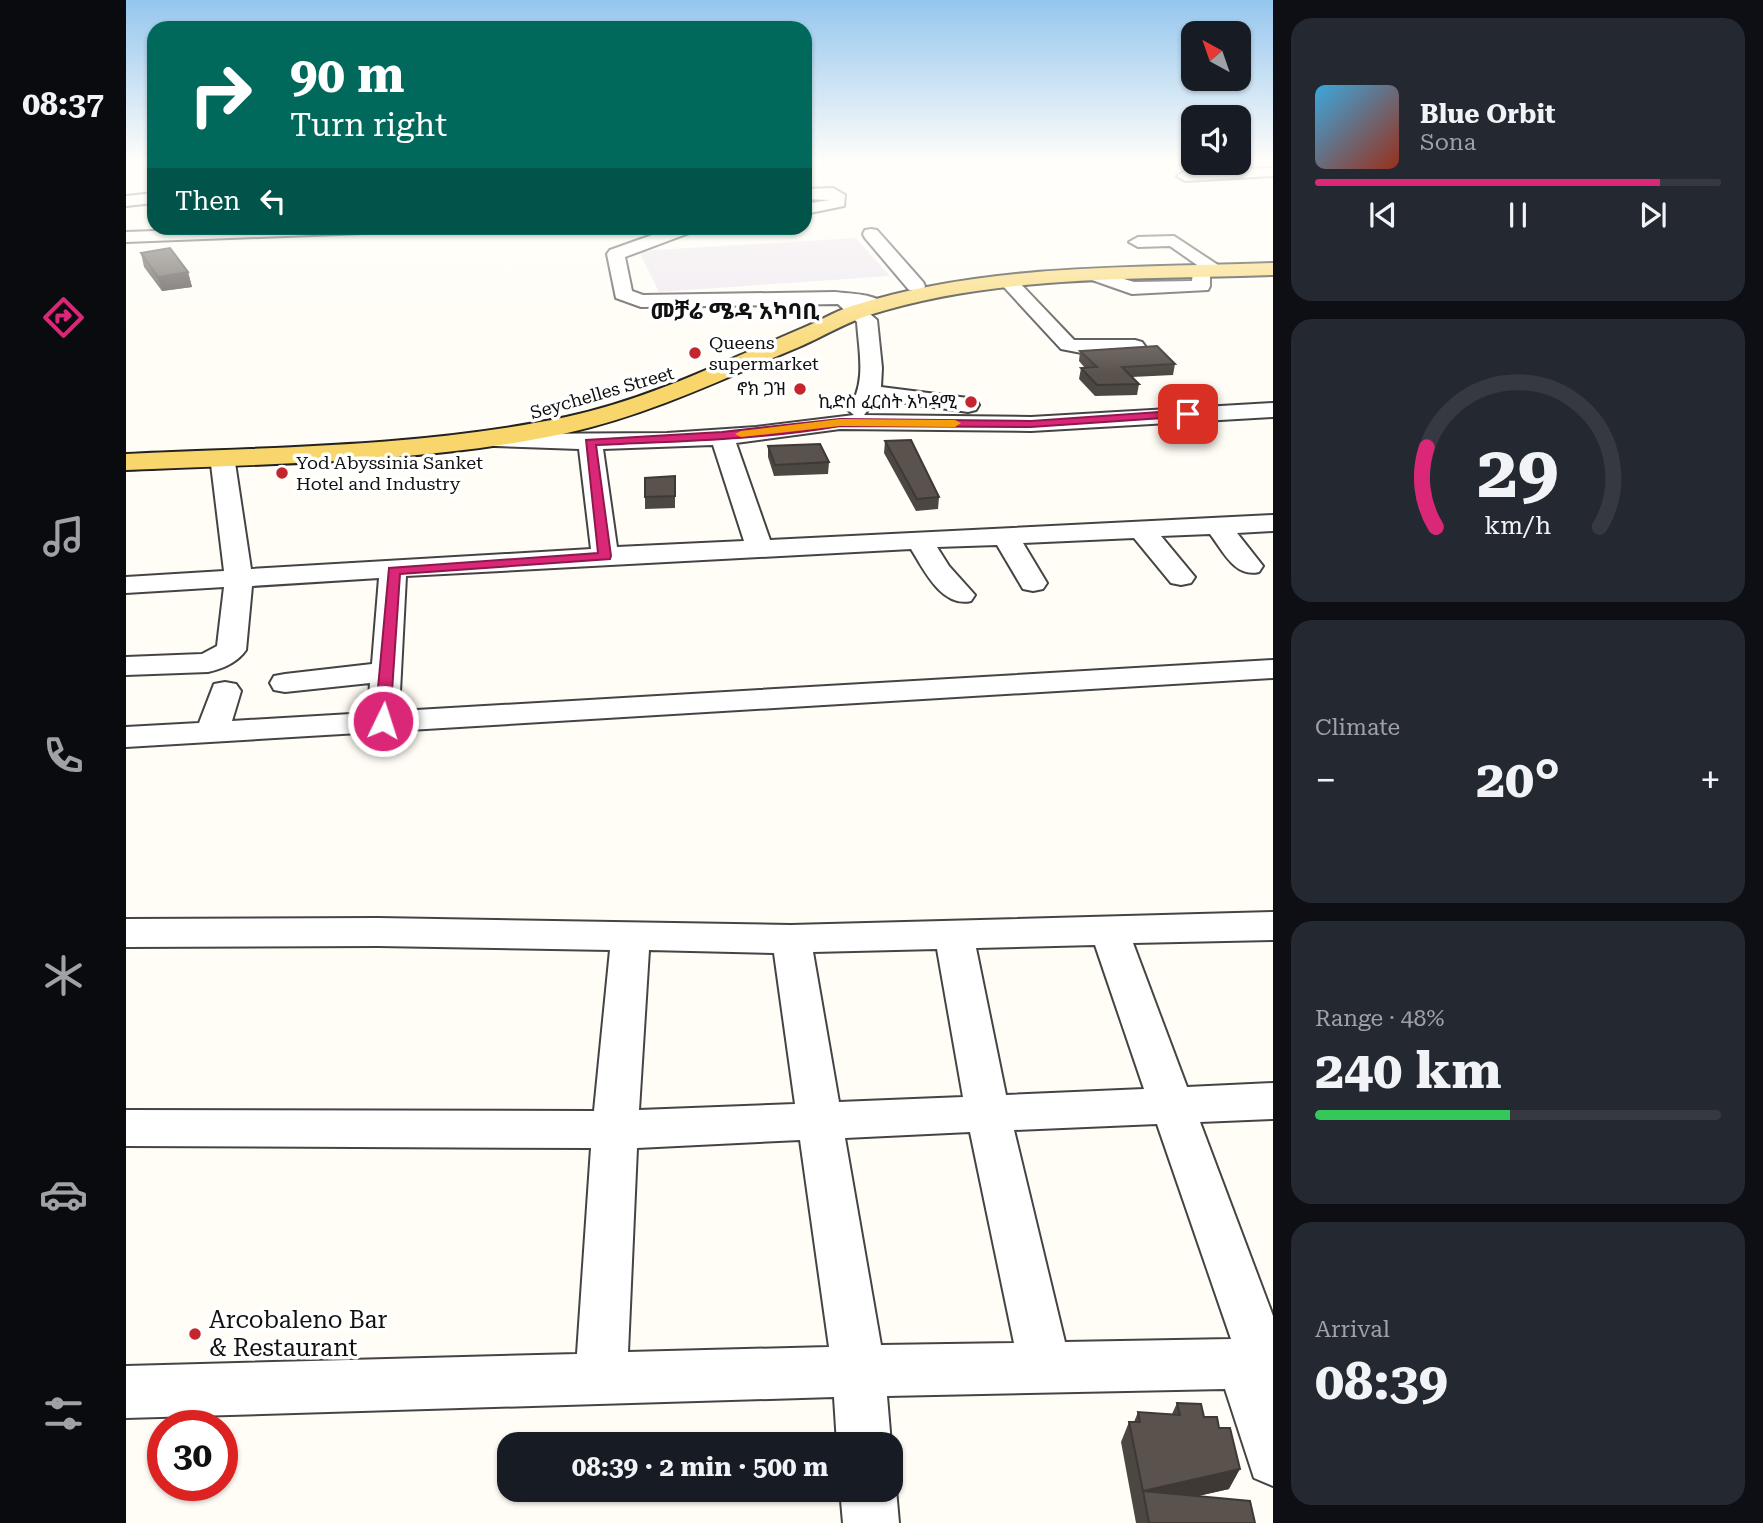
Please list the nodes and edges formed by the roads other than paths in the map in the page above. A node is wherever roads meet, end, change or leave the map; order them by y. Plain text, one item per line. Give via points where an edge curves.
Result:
1 (871, 234) dead end
2 (159, 235) edge
3 (667, 235) edge
4 (130, 236) edge
5 (1138, 242) dead end
6 (1116, 245) dead end
7 (1273, 262) edge
8 (1146, 268) junction
9 (1206, 268) junction
10 (1273, 269) edge
11 (1008, 281) junction
12 (916, 286) junction
13 (867, 303) junction
14 (1135, 346) edge
15 (871, 391) junction
16 (1273, 410) edge
17 (1063, 420) junction
18 (840, 422) junction
19 (722, 436) junction
20 (494, 439) junction
21 (590, 442) junction
22 (126, 451) edge
23 (222, 457) junction
24 (126, 461) edge
25 (1273, 523) edge
26 (1217, 525) junction
27 (1140, 528) junction
28 (1005, 536) junction
29 (920, 541) junction
30 (760, 549) junction
31 (605, 556) junction
32 (1249, 566) dead end
33 (393, 570) junction
34 (1181, 577) dead end
35 (239, 578) junction
36 (1033, 583) dead end
37 (126, 585) edge
38 (961, 595) dead end
39 (126, 666) edge
40 (1273, 668) edge
41 (386, 672) junction
42 (285, 683) dead end
43 (225, 691) dead end
44 (383, 721) junction
45 (212, 733) junction
46 (126, 737) edge
47 (1273, 926) edge
48 (1108, 930) junction
49 (126, 933) edge
50 (631, 935) junction
51 (954, 935) junction
52 (791, 939) junction
53 (1273, 1101) edge
54 (1171, 1105) junction
55 (988, 1113) junction
56 (818, 1121) junction
57 (126, 1128) edge
58 (615, 1130) junction
59 (1260, 1362) edge
60 (1045, 1368) junction
61 (859, 1371) junction
62 (601, 1380) junction
63 (127, 1396) edge
64 (863, 1432) edge
65 (1273, 1459) edge
66 (869, 1502) edge
67 (870, 1523) edge

1 - 12 street
2 - 4 street
3 - 13 street via 617,254 623,294 675,302 798,298
5 - 9 street via 1174,240
6 - 8 street
7 - 9 main road, Seychelles Street
8 - 9 main road, Seychelles Street
8 - 12 main road, Seychelles Street via 1021,272
9 - 10 main road, Seychelles Street
9 - 11 main road, Seychelles Street
11 - 13 main road, Seychelles Street
11 - 14 street via 1068,345
12 - 13 main road, Seychelles Street
13 - 15 street
13 - 20 main road, Seychelles Street via 636,405 568,425
13 - 22 main road, Seychelles Street via 658,380 511,419 378,436
15 - 17 street
15 - 18 street via 866,404
16 - 17 street
17 - 18 street via 1031,424
18 - 19 street
19 - 21 street
19 - 30 street
20 - 21 street
20 - 23 main road, Seychelles Street
21 - 31 street
23 - 24 main road, Seychelles Street
23 - 35 street
25 - 26 street
26 - 27 street
26 - 32 street
27 - 28 street
27 - 34 street
28 - 29 street
28 - 36 street
29 - 30 street
29 - 38 street via 938,571
30 - 31 street
31 - 33 street
33 - 35 street
33 - 41 street
35 - 37 street
35 - 39 street via 231,650 208,663
40 - 44 street
41 - 42 street
41 - 44 street
43 - 45 street
44 - 45 street
45 - 46 street
47 - 48 street
48 - 51 street
48 - 54 street
49 - 50 street
50 - 52 street
50 - 58 street
51 - 52 street
51 - 55 street
52 - 56 street
53 - 54 street
54 - 55 street
54 - 59 street
55 - 56 street
55 - 60 street
56 - 58 street
56 - 61 street
57 - 58 street
58 - 62 street
59 - 60 street
59 - 65 street
60 - 61 street
61 - 62 street
61 - 64 street
62 - 63 street
66 - 67 street

